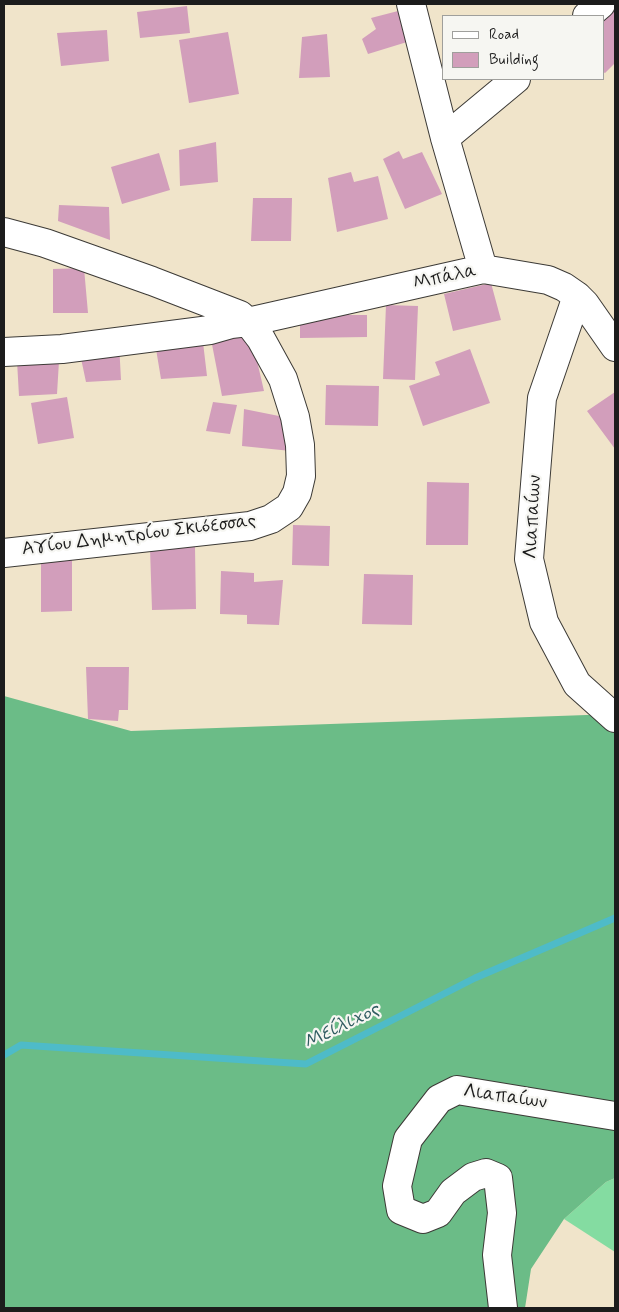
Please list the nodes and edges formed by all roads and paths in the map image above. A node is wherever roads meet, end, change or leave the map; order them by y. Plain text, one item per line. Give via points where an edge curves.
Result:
1 (411, 4) edge
2 (601, 4) edge
3 (588, 15) edge
4 (515, 80) edge
5 (445, 138) junction
6 (4, 232) edge
7 (483, 269) junction
8 (581, 300) junction
9 (615, 312) edge
10 (248, 322) junction
11 (615, 346) edge
12 (4, 352) edge
13 (4, 553) edge
14 (615, 718) edge
15 (615, 1116) edge
16 (503, 1308) edge

1 - 5 street
2 - 3 street
4 - 5 street
5 - 7 street
6 - 10 street, Αγίου Δημητρίου Σκιόεσσας via 152,281 231,311
7 - 8 street, Μπάλα via 548,280
7 - 10 street, Μπάλα
8 - 9 street
8 - 11 street, Μπάλα
8 - 14 street, Λιαπαίων via 542,398 530,559 544,622 577,684
10 - 12 street, Μπάλα via 62,349
10 - 13 street, Αγίου Δημητρίου Σκιόεσσας via 283,379 295,417 301,476 297,493 288,507 250,526
15 - 16 street, Λιαπαίων via 457,1090 439,1099 408,1139 397,1186 401,1210 422,1219 438,1213 453,1192 473,1177 486,1173 498,1178 502,1213 497,1255

